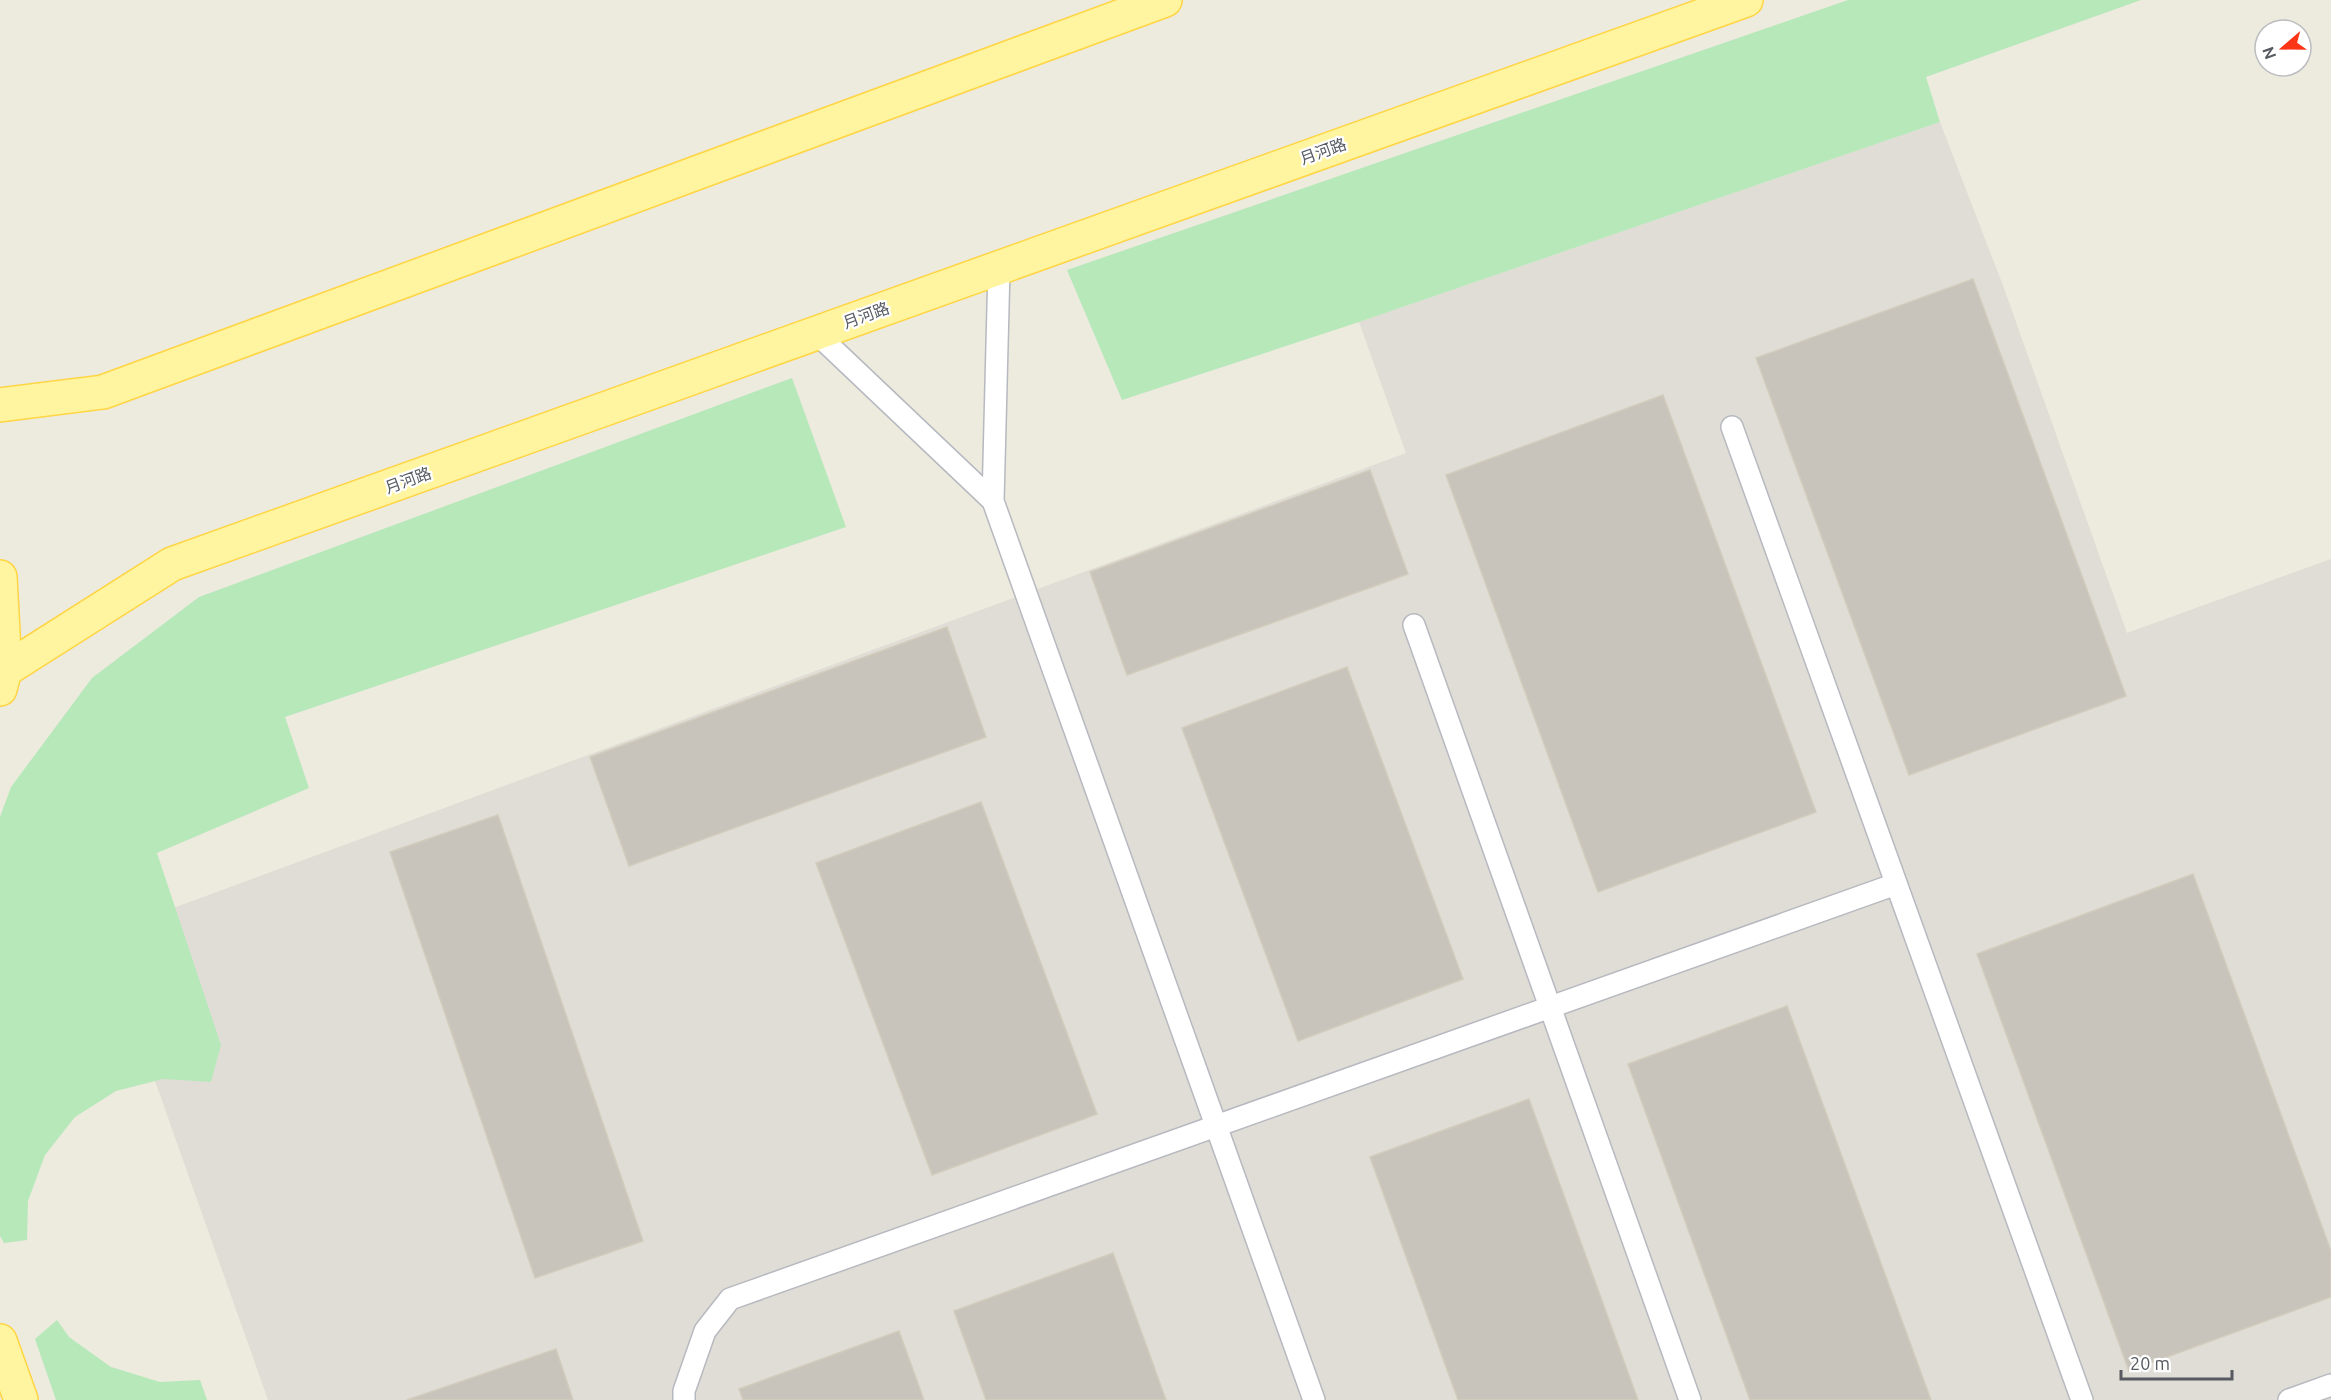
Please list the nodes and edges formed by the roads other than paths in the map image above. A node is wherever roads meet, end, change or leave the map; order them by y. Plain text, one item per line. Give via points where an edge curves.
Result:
1 (1165, 0) edge
2 (1746, 0) edge
3 (999, 268) junction
4 (816, 333) junction
5 (0, 405) edge
6 (1732, 427) dead end
7 (993, 501) junction
8 (0, 577) edge
9 (1414, 625) dead end
10 (2, 680) edge
11 (1896, 884) junction
12 (1550, 1007) junction
13 (1216, 1126) junction
14 (0, 1341) edge
15 (2331, 1385) edge
16 (21, 1400) edge
17 (684, 1400) edge
18 (1314, 1400) edge
19 (1690, 1400) edge
20 (2082, 1400) edge
21 (2289, 1400) edge

1 - 5 main road via 104,392
2 - 3 main road, 月河路
3 - 4 main road, 月河路
3 - 7 lane
4 - 7 lane
4 - 10 main road, 月河路 via 172,564
6 - 11 lane
7 - 13 lane
8 - 10 main road
9 - 12 lane
11 - 12 lane
11 - 20 lane
12 - 13 lane
12 - 19 lane
13 - 17 lane via 730,1299 705,1330
13 - 18 lane
14 - 16 main road
15 - 21 lane

